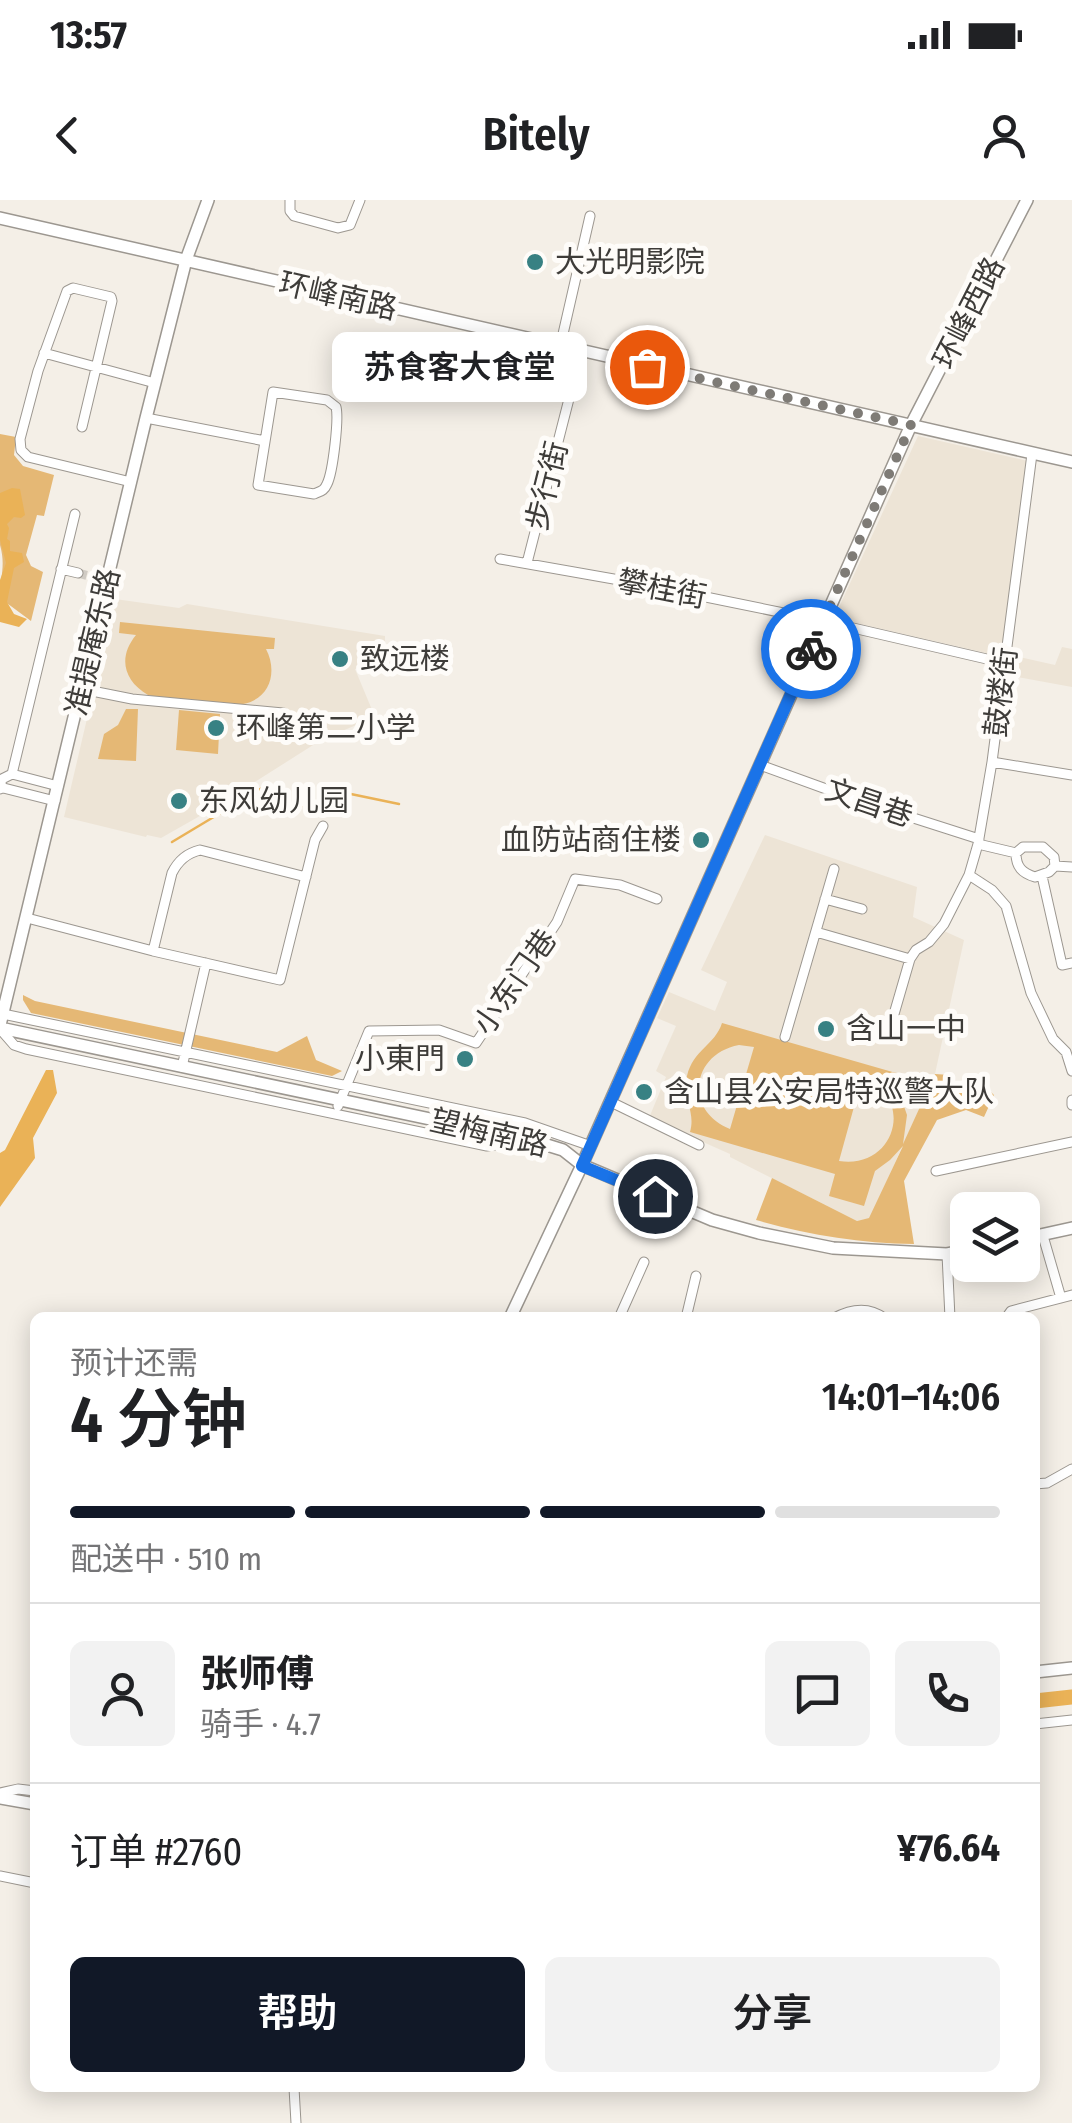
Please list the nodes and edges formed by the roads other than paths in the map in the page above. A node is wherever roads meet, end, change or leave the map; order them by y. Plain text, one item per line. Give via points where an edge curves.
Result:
1 (208, 200) edge
2 (290, 200) edge
3 (360, 200) edge
4 (1028, 200) edge
5 (590, 216) dead end
6 (0, 218) edge
7 (186, 260) junction
8 (560, 347) junction
9 (581, 352) junction
10 (44, 353) junction
11 (96, 368) junction
12 (155, 383) junction
13 (146, 418) junction
14 (911, 425) junction
15 (82, 427) dead end
16 (265, 441) junction
17 (1032, 454) junction
18 (1072, 462) edge
19 (131, 482) junction
20 (74, 514) dead end
21 (500, 559) dead end
22 (527, 562) junction
23 (61, 569) junction
24 (78, 573) tunnel mouth
25 (92, 577) tunnel mouth
26 (107, 580) junction
27 (823, 622) junction
28 (1004, 664) junction
29 (82, 689) junction
30 (283, 713) dead end
31 (992, 762) junction
32 (760, 765) junction
33 (1072, 775) edge
34 (3, 782) edge
35 (58, 786) junction
36 (55, 802) junction
37 (323, 826) dead end
38 (978, 842) junction
39 (1016, 853) junction
40 (1055, 866) junction
41 (1072, 867) edge
42 (834, 869) dead end
43 (968, 875) junction
44 (1042, 876) junction
45 (306, 878) junction
46 (657, 899) dead end
47 (826, 899) junction
48 (862, 909) dead end
49 (27, 918) junction
50 (816, 932) junction
51 (154, 951) junction
52 (910, 959) junction
53 (1072, 962) edge
54 (206, 963) junction
55 (892, 1021) dead end
56 (1, 1023) edge
57 (785, 1037) dead end
58 (74, 1044) dead end
59 (185, 1052) junction
60 (182, 1067) junction
61 (1072, 1071) edge
62 (345, 1086) junction
63 (340, 1100) junction
64 (610, 1102) junction
65 (335, 1113) junction
66 (534, 1140) junction
67 (1072, 1142) edge
68 (698, 1145) dead end
69 (591, 1146) junction
70 (582, 1166) junction
71 (936, 1171) dead end
72 (1072, 1228) edge
73 (1040, 1236) edge
74 (1043, 1236) junction
75 (950, 1253) edge
76 (947, 1254) junction
77 (644, 1262) dead end
78 (696, 1276) dead end
79 (1067, 1296) edge
80 (513, 1312) edge
81 (622, 1312) edge
82 (687, 1312) edge
83 (847, 1312) edge
84 (876, 1312) edge
85 (950, 1312) edge
86 (1011, 1312) edge
87 (1072, 1469) edge
88 (1040, 1484) edge
89 (1072, 1668) edge
90 (1040, 1671) edge
91 (1072, 1720) edge
92 (1040, 1723) edge
93 (30, 1791) edge
94 (0, 1795) edge
95 (30, 1803) edge
96 (0, 1876) edge
97 (30, 1882) edge
98 (294, 2092) edge
99 (296, 2123) edge

1 - 7 main road, 准提庵东路
2 - 3 street via 294,216 338,228 350,225
4 - 14 main road, 环峰西路
5 - 8 street
6 - 7 main road, 环峰南路
7 - 8 main road, 环峰南路
7 - 12 main road, 准提庵东路
8 - 9 main road, 环峰南路
9 - 14 main road, 环峰南路
9 - 22 street, 步行街
10 - 11 street
10 - 11 street via 68,292 111,297
10 - 19 street via 21,450
11 - 12 street
11 - 15 street
12 - 13 main road, 准提庵东路
13 - 16 street
13 - 19 main road, 准提庵东路
14 - 17 main road, 环峰南路
14 - 27 main road, 环峰西路
16 - 16 street via 258,485 320,492 328,484 336,407 272,392
17 - 18 main road, 环峰南路
17 - 28 street, 鼓楼街
19 - 26 main road, 准提庵东路
20 - 23 street
21 - 22 street, 攀桂街
22 - 27 street, 攀桂街
23 - 24 street
23 - 34 street
25 - 26 street
26 - 29 main road, 准提庵东路
27 - 28 street, 攀桂街
27 - 32 main road, 环峰西路
28 - 31 street, 鼓楼街
29 - 30 street
29 - 35 main road, 准提庵东路
31 - 33 street
31 - 38 street, 鼓楼街
32 - 38 street, 文昌巷
32 - 64 main road, 环峰西路
34 - 35 street
34 - 36 street
35 - 36 main road, 准提庵东路
36 - 49 main road, 准提庵东路
37 - 45 street
38 - 39 street, 文昌巷
38 - 43 street, 鼓楼街
39 - 40 street via 1042,847
39 - 44 street via 1020,869
40 - 41 street
40 - 44 street
42 - 47 street
43 - 52 street, 鼓楼街 via 944,924
43 - 61 street via 1006,906 1031,993
44 - 53 street via 1062,965
45 - 51 street via 194,851 172,873
45 - 54 street via 280,980
46 - 62 street, 小东门巷 via 576,879 558,922 476,1043 439,1030 369,1030
47 - 48 street
47 - 50 street
49 - 51 street
49 - 56 main road, 准提庵东路
50 - 52 street
50 - 57 street
51 - 54 street
52 - 55 street
54 - 59 street
56 - 59 street
56 - 65 street via 14,1044 26,1048
58 - 60 main road, 望梅南路 via 0,1028
59 - 60 street
59 - 62 street
60 - 63 main road, 望梅南路
62 - 63 street
62 - 69 street via 534,1126
63 - 65 street
63 - 66 main road, 望梅南路
64 - 68 street
64 - 69 main road, 环峰西路
65 - 66 street via 487,1146
66 - 70 main road, 望梅南路 via 563,1150
67 - 71 street
69 - 70 main road, 环峰西路
70 - 76 main road, 望梅南路 via 759,1234 833,1248
70 - 80 main road, 环峰西路
72 - 74 main road
73 - 74 main road
74 - 79 street
75 - 76 main road, 望梅南路
76 - 85 street
77 - 81 street
78 - 82 street
79 - 86 street
83 - 84 street
87 - 88 street
89 - 90 main road
91 - 92 street
93 - 94 street
94 - 95 main road
96 - 97 street
98 - 99 street

